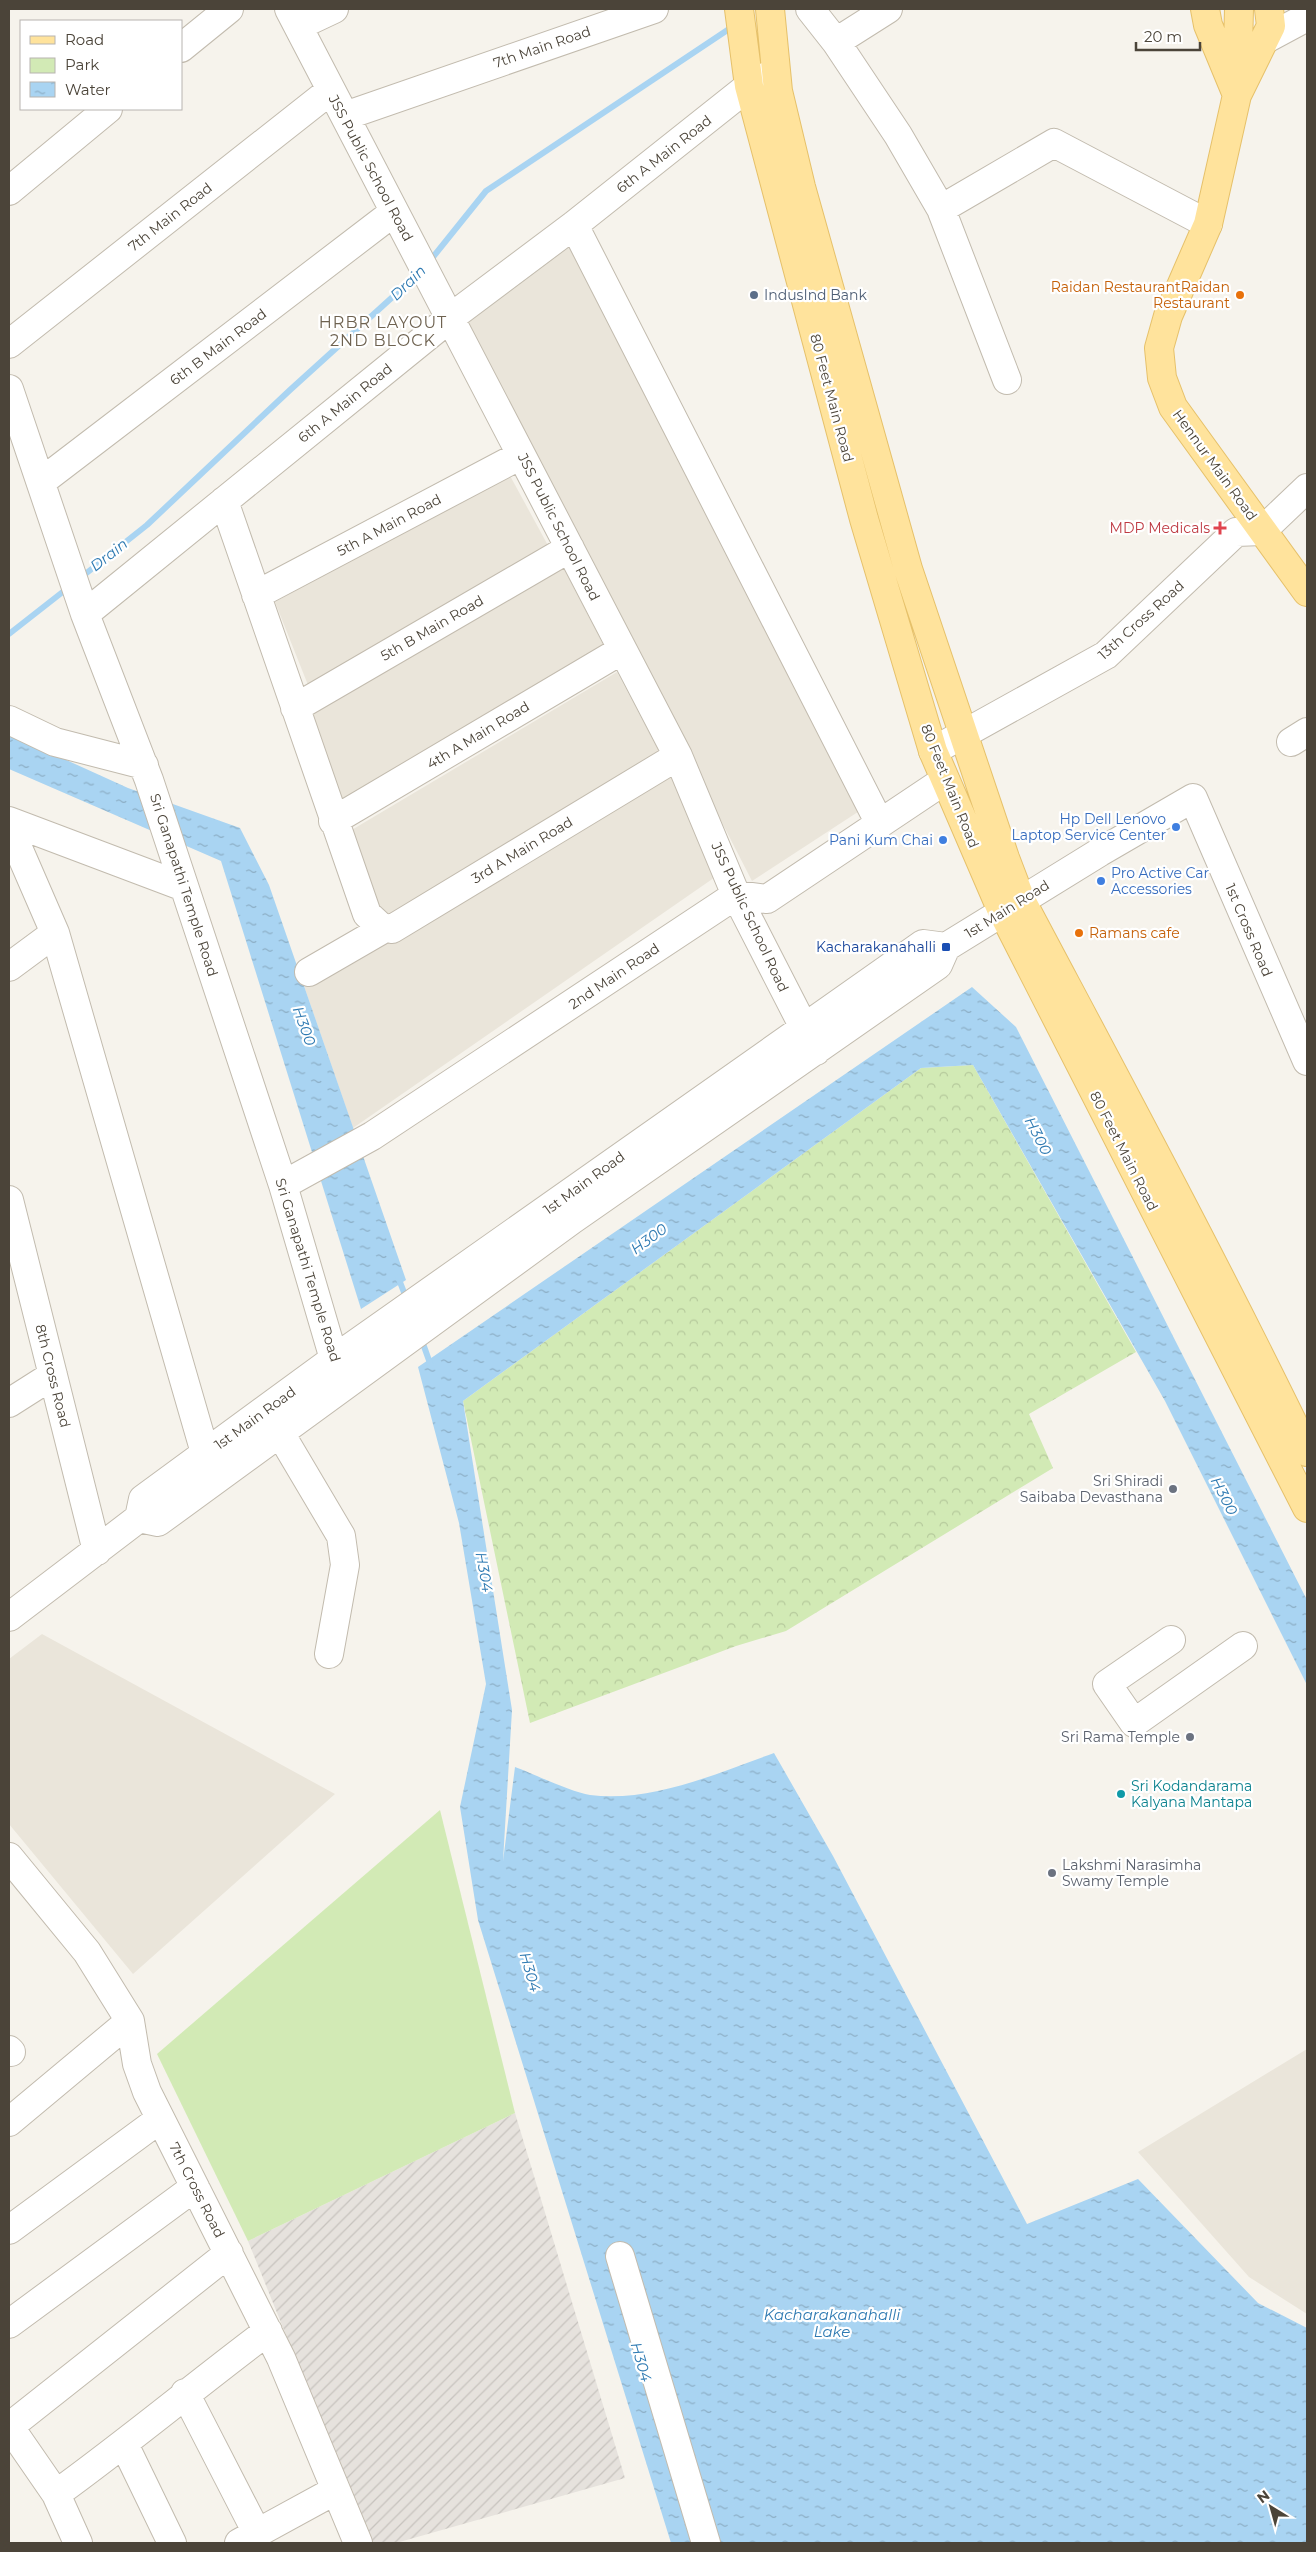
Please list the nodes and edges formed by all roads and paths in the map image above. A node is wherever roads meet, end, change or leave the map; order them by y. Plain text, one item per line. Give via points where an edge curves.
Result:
1 (229, 9) edge
2 (334, 9) edge
3 (654, 9) edge
4 (739, 9) edge
5 (810, 9) edge
6 (888, 9) edge
7 (1205, 9) edge
8 (1269, 9) edge
9 (770, 11) edge
10 (1238, 14) edge
11 (293, 17) edge
12 (1307, 17) edge
13 (1266, 39) junction
14 (836, 42) junction
15 (182, 47) edge
16 (776, 71) junction
17 (749, 86) junction
18 (331, 90) junction
19 (1237, 95) junction
20 (107, 110) edge
21 (345, 116) junction
22 (9, 191) edge
23 (941, 209) junction
24 (394, 212) junction
25 (1208, 224) junction
26 (574, 225) junction
27 (450, 318) junction
28 (9, 344) edge
29 (1007, 380) dead end
30 (9, 389) edge
31 (521, 455) junction
32 (41, 482) junction
33 (1307, 488) edge
34 (224, 501) junction
35 (1262, 531) junction
36 (570, 548) junction
37 (1307, 592) edge
38 (256, 595) junction
39 (85, 614) junction
40 (622, 650) junction
41 (295, 708) junction
42 (9, 720) edge
43 (963, 736) junction
44 (933, 751) junction
45 (678, 756) junction
46 (146, 772) junction
47 (945, 780) junction
48 (1193, 798) joint
49 (9, 821) edge
50 (333, 821) junction
51 (880, 824) junction
52 (9, 827) edge
53 (184, 887) junction
54 (736, 895) junction
55 (1012, 906) junction
56 (376, 922) junction
57 (54, 933) junction
58 (946, 947) junction
59 (9, 967) edge
60 (309, 972) dead end
61 (803, 1027) junction
62 (1304, 1049) edge
63 (816, 1051) junction
64 (283, 1185) junction
65 (9, 1200) edge
66 (16, 1265) edge
67 (334, 1359) junction
68 (53, 1375) junction
69 (345, 1385) junction
70 (9, 1403) edge
71 (280, 1432) junction
72 (1307, 1452) edge
73 (205, 1455) junction
74 (214, 1481) junction
75 (1307, 1508) edge
76 (139, 1518) junction
77 (98, 1551) junction
78 (9, 1617) edge
79 (1171, 1640) dead end
80 (1243, 1646) dead end
81 (329, 1654) dead end
82 (9, 1857) edge
83 (130, 2022) junction
84 (160, 2119) junction
85 (9, 2122) edge
86 (195, 2187) junction
87 (9, 2230) edge
88 (229, 2253) junction
89 (620, 2256) dead end
90 (9, 2324) edge
91 (268, 2331) junction
92 (186, 2393) junction
93 (9, 2426) edge
94 (124, 2444) junction
95 (336, 2490) junction
96 (56, 2494) junction
97 (248, 2538) edge
98 (78, 2543) edge
99 (172, 2543) edge
100 (358, 2543) edge
101 (706, 2543) edge

1 - 15 street
2 - 11 street
3 - 21 street, 7th Main Road
4 - 17 main road, 80 Feet Main Road
5 - 14 street
6 - 14 street
7 - 19 main road via 1208,25
8 - 13 main road, Hennur Main Road via 1271,26
9 - 16 main road, 80 Feet Main Road
10 - 19 main road
11 - 18 street, JSS Public School Road
12 - 13 street
13 - 19 main road, Hennur Main Road
14 - 23 street via 898,135
16 - 17 street, 6th A Main Road
16 - 43 main road, 80 Feet Main Road via 802,187 908,569
17 - 26 street, 6th A Main Road
17 - 44 main road, 80 Feet Main Road via 864,519
18 - 21 street, JSS Public School Road
18 - 28 street, 7th Main Road
19 - 25 main road, Hennur Main Road
20 - 22 street
21 - 24 street, JSS Public School Road
23 - 25 street via 1054,143
23 - 29 street
24 - 27 street, JSS Public School Road
24 - 32 street, 6th B Main Road
25 - 35 main road, Hennur Main Road via 1168,316 1159,348 1162,378 1173,407
26 - 27 street, 6th A Main Road
26 - 51 street
27 - 31 street, JSS Public School Road
27 - 34 street, 6th A Main Road
30 - 32 street, Sri Ganapathi Temple Road
31 - 36 street, JSS Public School Road
31 - 38 street, 5th A Main Road
32 - 39 street, Sri Ganapathi Temple Road
33 - 35 street
34 - 38 street
34 - 39 street, 6th A Main Road
35 - 37 main road, Hennur Main Road
35 - 43 street, 13th Cross Road via 1236,532 1106,655
36 - 40 street, JSS Public School Road
36 - 41 street, 5th B Main Road
38 - 41 street
39 - 46 street, Sri Ganapathi Temple Road
40 - 45 street, JSS Public School Road
40 - 50 street, 4th A Main Road
41 - 50 street
42 - 46 street via 55,742
43 - 44 street, 13th Cross Road
43 - 55 main road, 80 Feet Main Road
44 - 47 main road, 80 Feet Main Road
45 - 54 street, JSS Public School Road
45 - 56 street, 3rd A Main Road via 392,929
46 - 53 street, Sri Ganapathi Temple Road
47 - 51 street
47 - 55 main road, 80 Feet Main Road
48 - 55 street, 1st Main Road
48 - 62 street, 1st Cross Road
49 - 53 street
50 - 56 street
51 - 54 street via 767,899
52 - 57 street
53 - 64 street, Sri Ganapathi Temple Road
54 - 61 street, JSS Public School Road
54 - 64 street, 2nd Main Road via 372,1136
55 - 58 street, 1st Main Road
55 - 72 main road, 80 Feet Main Road via 1160,1162
55 - 75 main road, 80 Feet Main Road
56 - 60 street, 3rd A Main Road
57 - 59 street
57 - 73 street
58 - 61 street, 1st Main Road via 923,944
58 - 63 street via 938,965
61 - 63 street, JSS Public School Road
61 - 67 street, 1st Main Road
63 - 69 street via 572,1220
64 - 67 street, Sri Ganapathi Temple Road
65 - 66 street, 8th Cross Road
66 - 68 street, 8th Cross Road
67 - 69 street, Sri Ganapathi Temple Road
67 - 73 street, 1st Main Road
68 - 70 street
68 - 77 street, 8th Cross Road
69 - 71 street
71 - 74 street
71 - 81 street via 341,1536 345,1550
73 - 74 street
73 - 76 street, 1st Main Road via 143,1499
74 - 76 street via 158,1522
76 - 77 street
77 - 78 street
79 - 80 street via 1107,1684 1134,1723
82 - 83 street, 7th Cross Road via 87,1952
83 - 84 street, 7th Cross Road via 137,2064
83 - 85 street
84 - 86 street, 7th Cross Road
84 - 87 street
86 - 88 street, 7th Cross Road
86 - 90 street
88 - 91 street, 7th Cross Road
88 - 93 street
89 - 101 street
91 - 92 street
91 - 95 street, 7th Cross Road
92 - 94 street
92 - 97 street
93 - 96 street
94 - 96 street
94 - 99 street
95 - 97 street
95 - 100 street, 7th Cross Road
96 - 98 street

